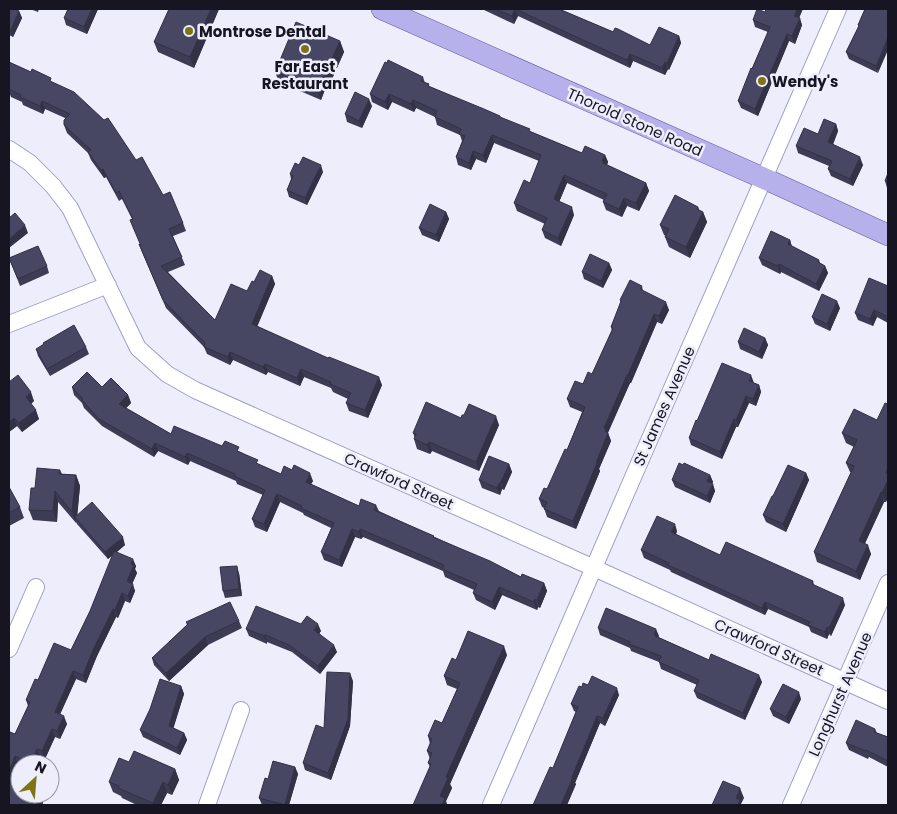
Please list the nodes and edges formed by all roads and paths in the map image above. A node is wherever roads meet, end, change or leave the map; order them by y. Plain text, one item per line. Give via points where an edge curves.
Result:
1 (382, 9) edge
2 (838, 9) edge
3 (9, 149) edge
4 (763, 178) junction
5 (888, 236) edge
6 (108, 285) junction
7 (9, 324) edge
8 (594, 568) junction
9 (888, 583) edge
10 (36, 587) dead end
11 (9, 649) edge
12 (845, 682) junction
13 (888, 701) edge
14 (241, 710) dead end
15 (207, 805) edge
16 (491, 805) edge
17 (791, 805) edge

1 - 4 main road, Thorold Stone Road
2 - 4 street, St James Avenue
3 - 6 street, Crawford Street via 30,163 70,208
4 - 5 main road, Thorold Stone Road
4 - 8 street, St James Avenue
6 - 7 street
6 - 8 street, Crawford Street via 138,348 167,374 195,390
8 - 12 street, Crawford Street
8 - 16 street, St James Avenue
9 - 12 street, Longhurst Avenue
10 - 11 street
12 - 13 street, Crawford Street
12 - 17 street, Longhurst Avenue
14 - 15 street

